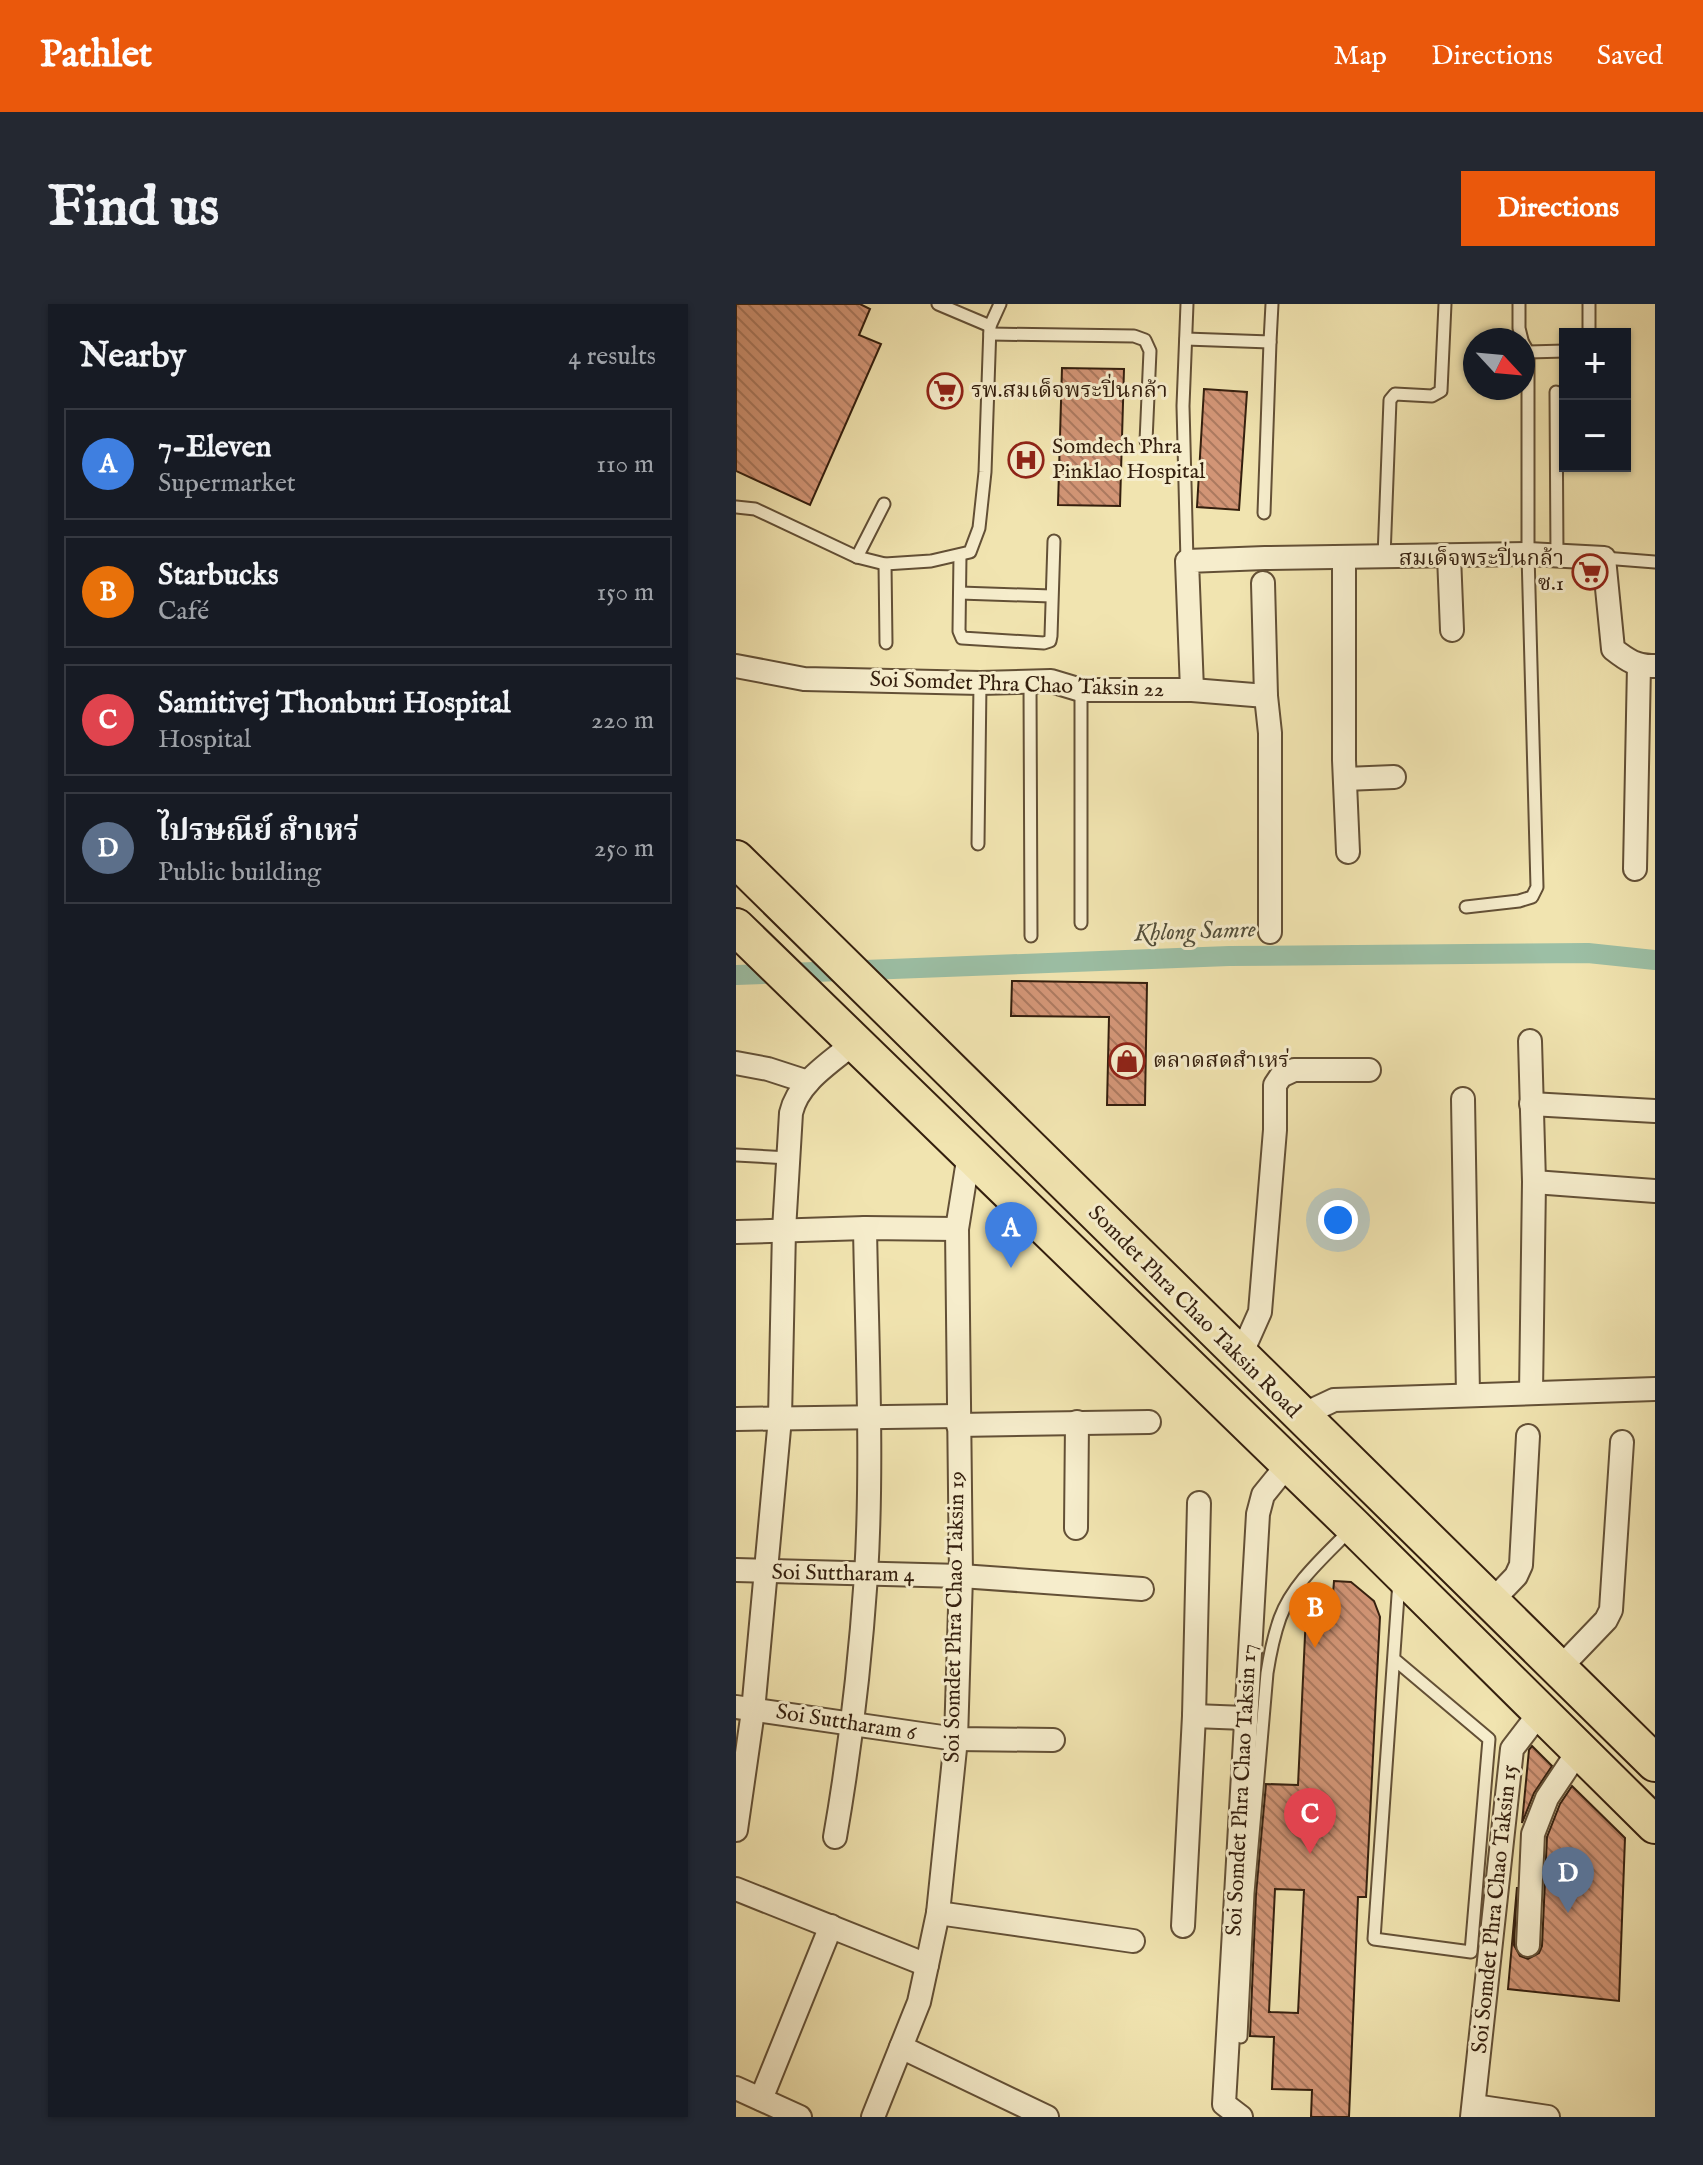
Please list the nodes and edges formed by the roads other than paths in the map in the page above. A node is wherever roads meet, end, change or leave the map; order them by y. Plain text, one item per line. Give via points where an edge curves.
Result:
1 (938, 304) edge
2 (1000, 304) edge
3 (1187, 304) edge
4 (1272, 304) edge
5 (1445, 304) edge
6 (1519, 304) edge
7 (1589, 304) edge
8 (1519, 328) edge
9 (1589, 328) edge
10 (990, 330) junction
11 (1186, 339) junction
12 (1270, 342) junction
13 (1535, 347) edge
14 (1559, 350) edge
15 (1556, 392) dead end
16 (1525, 400) edge
17 (1146, 441) dead end
18 (884, 504) dead end
19 (736, 507) edge
20 (1264, 513) dead end
21 (1054, 541) dead end
22 (1528, 554) junction
23 (960, 555) junction
24 (1449, 556) junction
25 (1557, 556) junction
26 (857, 557) junction
27 (1384, 557) junction
28 (1344, 558) junction
29 (1604, 558) junction
30 (1187, 561) junction
31 (1655, 562) edge
32 (885, 564) junction
33 (1263, 583) dead end
34 (960, 593) junction
35 (1051, 596) junction
36 (1452, 630) dead end
37 (886, 643) dead end
38 (736, 666) edge
39 (1647, 666) edge
40 (1030, 682) junction
41 (980, 683) junction
42 (1081, 690) junction
43 (1192, 690) junction
44 (1266, 696) junction
45 (1394, 777) dead end
46 (1345, 779) junction
47 (978, 844) dead end
48 (1348, 852) dead end
49 (736, 859) edge
50 (1635, 869) dead end
51 (1466, 907) dead end
52 (1081, 923) dead end
53 (736, 927) edge
54 (1270, 932) dead end
55 (1031, 936) dead end
56 (843, 1032) junction
57 (1530, 1041) dead end
58 (736, 1063) edge
59 (1369, 1070) dead end
60 (808, 1082) junction
61 (1463, 1099) dead end
62 (1531, 1104) junction
63 (1655, 1111) edge
64 (969, 1154) junction
65 (736, 1155) edge
66 (789, 1158) junction
67 (1534, 1182) junction
68 (1655, 1191) edge
69 (865, 1228) junction
70 (957, 1229) junction
71 (784, 1230) junction
72 (736, 1232) edge
73 (1240, 1357) junction
74 (1655, 1389) edge
75 (1531, 1393) junction
76 (1468, 1395) junction
77 (1300, 1416) junction
78 (869, 1417) junction
79 (780, 1418) junction
80 (736, 1419) edge
81 (957, 1420) junction
82 (1077, 1422) junction
83 (1149, 1422) dead end
84 (1528, 1436) dead end
85 (1622, 1442) dead end
86 (1288, 1464) junction
87 (1199, 1503) dead end
88 (1353, 1526) junction
89 (1076, 1528) dead end
90 (736, 1570) edge
91 (1400, 1572) junction
92 (768, 1573) junction
93 (866, 1574) junction
94 (961, 1576) junction
95 (1142, 1589) dead end
96 (1492, 1601) junction
97 (1394, 1659) junction
98 (1552, 1662) junction
99 (1529, 1699) junction
100 (745, 1708) edge
101 (1599, 1708) junction
102 (1194, 1716) junction
103 (1245, 1718) junction
104 (854, 1725) junction
105 (956, 1739) junction
106 (1053, 1740) dead end
107 (1575, 1745) junction
108 (1652, 1754) edge
109 (1655, 1825) edge
110 (736, 1830) edge
111 (835, 1837) dead end
112 (736, 1889) edge
113 (938, 1913) junction
114 (831, 1926) junction
115 (1183, 1926) dead end
116 (1133, 1941) dead end
117 (1528, 1945) dead end
118 (927, 1965) junction
119 (1241, 2037) dead end
120 (901, 2047) junction
121 (736, 2088) edge
122 (761, 2099) junction
123 (1473, 2112) edge
124 (800, 2117) edge
125 (873, 2117) edge
126 (1047, 2117) edge
127 (1241, 2117) edge
128 (1548, 2117) edge

1 - 10 lane
2 - 10 lane
3 - 11 lane
4 - 12 lane
5 - 27 lane via 1441,391 1432,396 1395,394 1390,400
6 - 8 lane
7 - 9 lane
10 - 17 lane via 1145,340 1150,351
10 - 23 lane via 979,528 970,552
11 - 12 lane
11 - 30 lane
12 - 20 lane
13 - 14 lane
15 - 25 lane
16 - 22 lane
18 - 26 lane
19 - 26 lane via 755,509
21 - 35 lane
22 - 24 street
22 - 25 street
22 - 51 lane via 1537,887 1532,897 1519,901
23 - 32 lane
23 - 34 lane
24 - 27 street
24 - 36 street
25 - 29 street
26 - 32 lane
27 - 28 street
28 - 30 street
28 - 46 street
29 - 31 lane
29 - 39 street via 1613,649 1627,661
30 - 43 street, Soi Somdet Phra Chao Taksin 22
32 - 37 lane
33 - 44 street
34 - 35 lane
34 - 35 lane via 962,638 1044,643 1051,636
38 - 41 street, Soi Somdet Phra Chao Taksin 22 via 804,679
39 - 50 street
40 - 41 street, Soi Somdet Phra Chao Taksin 22
40 - 42 street, Soi Somdet Phra Chao Taksin 22 via 1051,681
40 - 55 lane
41 - 47 lane
42 - 43 street, Soi Somdet Phra Chao Taksin 22
42 - 52 lane
43 - 44 street
44 - 54 street
45 - 46 street
46 - 48 street
49 - 73 main road, Somdet Phra Chao Taksin Road
53 - 56 main road, Somdet Phra Chao Taksin Road
56 - 60 street
56 - 64 main road, Somdet Phra Chao Taksin Road
57 - 62 street
58 - 60 street
59 - 73 street via 1294,1070 1275,1085 1260,1312
60 - 66 street via 794,1099
61 - 76 street
62 - 63 street
62 - 67 street
64 - 70 street, Soi Somdet Phra Chao Taksin 19
64 - 86 main road, Somdet Phra Chao Taksin Road
65 - 66 lane
66 - 71 street
67 - 68 street
67 - 75 street
69 - 70 street
69 - 71 street
69 - 78 street
70 - 81 street, Soi Somdet Phra Chao Taksin 19
71 - 72 street
71 - 79 street
73 - 77 main road, Somdet Phra Chao Taksin Road
74 - 75 street
75 - 76 street
76 - 77 street via 1334,1400
77 - 96 main road, Somdet Phra Chao Taksin Road
78 - 79 street
78 - 81 street
78 - 93 street
79 - 80 street
79 - 92 street
81 - 82 street
81 - 94 street, Soi Somdet Phra Chao Taksin 19
82 - 83 street
82 - 89 street
84 - 96 street via 1521,1565
85 - 98 street via 1611,1610 1606,1620
86 - 88 main road, Somdet Phra Chao Taksin Road
86 - 103 street, Soi Somdet Phra Chao Taksin 17 via 1263,1495 1258,1514
87 - 102 street
88 - 91 main road, Somdet Phra Chao Taksin Road
88 - 119 lane via 1299,1585 1273,1642 1248,1893
90 - 92 street, Soi Suttharam 4
91 - 97 lane
91 - 99 main road, Somdet Phra Chao Taksin Road
92 - 93 street, Soi Suttharam 4
92 - 100 street
93 - 94 street, Soi Suttharam 4
93 - 104 street
94 - 95 street, Soi Suttharam 4
94 - 105 street, Soi Somdet Phra Chao Taksin 19
96 - 98 main road, Somdet Phra Chao Taksin Road
97 - 97 lane via 1374,1939 1471,1952 1489,1739
98 - 99 main road
98 - 101 main road, Somdet Phra Chao Taksin Road
99 - 107 main road, Somdet Phra Chao Taksin Road
99 - 123 street, Soi Somdet Phra Chao Taksin 15 via 1512,1749
100 - 104 street, Soi Suttharam 6
100 - 110 street
101 - 107 main road
101 - 108 main road, Somdet Phra Chao Taksin Road
102 - 103 street
102 - 115 street
103 - 127 street, Soi Somdet Phra Chao Taksin 17 via 1224,2104
104 - 105 street, Soi Suttharam 6
104 - 111 street
105 - 106 street, Soi Suttharam 6
105 - 113 street, Soi Somdet Phra Chao Taksin 19
107 - 109 main road, Somdet Phra Chao Taksin Road
107 - 117 street via 1533,1834
112 - 114 street
113 - 116 street
113 - 118 street, Soi Somdet Phra Chao Taksin 19
114 - 118 street
114 - 122 street
118 - 120 street, Soi Somdet Phra Chao Taksin 19
120 - 125 street, Soi Somdet Phra Chao Taksin 19
120 - 126 street
121 - 122 street
122 - 124 street
123 - 128 street

